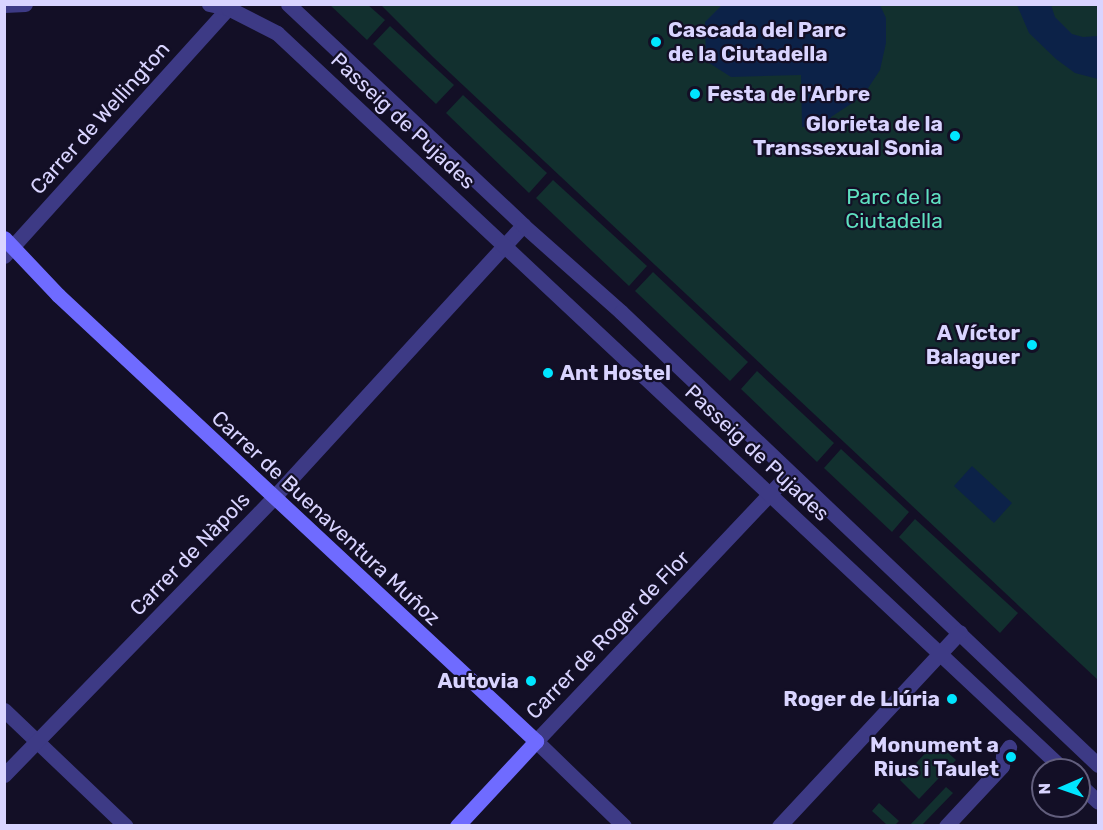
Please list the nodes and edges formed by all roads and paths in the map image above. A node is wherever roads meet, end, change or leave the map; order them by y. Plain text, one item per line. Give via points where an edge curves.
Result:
1 (25, 4) edge
2 (209, 4) edge
3 (288, 4) edge
4 (4, 5) edge
5 (228, 8) junction
6 (523, 225) junction
7 (504, 245) junction
8 (8, 247) edge
9 (789, 473) junction
10 (771, 495) junction
11 (274, 497) junction
12 (960, 632) junction
13 (940, 653) junction
14 (4, 710) edge
15 (536, 741) junction
16 (38, 742) junction
17 (1009, 747) dead end
18 (1051, 758) edge
19 (1098, 765) edge
20 (4, 774) edge
21 (126, 825) edge
22 (457, 825) edge
23 (624, 825) edge
24 (779, 825) edge
25 (946, 825) edge

1 - 4 street
2 - 5 street, Passeig de Pujades
3 - 6 street, Passeig de Pujades
5 - 7 street, Passeig de Pujades via 277,33
5 - 8 street, Carrer de Wellington
6 - 7 street, Carrer de Nàpols
6 - 9 street, Passeig de Pujades via 621,312
7 - 10 street, Passeig de Pujades
7 - 11 street, Carrer de Nàpols
8 - 11 main road, Carrer de Buenaventura Muñoz
9 - 10 street, Carrer de Roger de Flor
9 - 12 street, Passeig de Pujades
10 - 13 street, Passeig de Pujades
10 - 15 street, Carrer de Roger de Flor
11 - 15 main road, Carrer de Buenaventura Muñoz
11 - 16 street, Carrer de Nàpols
12 - 13 street
12 - 19 street, Passeig de Pujades
13 - 18 street, Passeig de Pujades
13 - 24 street
14 - 16 street
15 - 22 main road, Carrer de Roger de Flor
15 - 23 street, Carrer de Buenaventura Muñoz
16 - 20 street, Carrer de Nàpols
16 - 21 street
17 - 25 street via 1002,766

